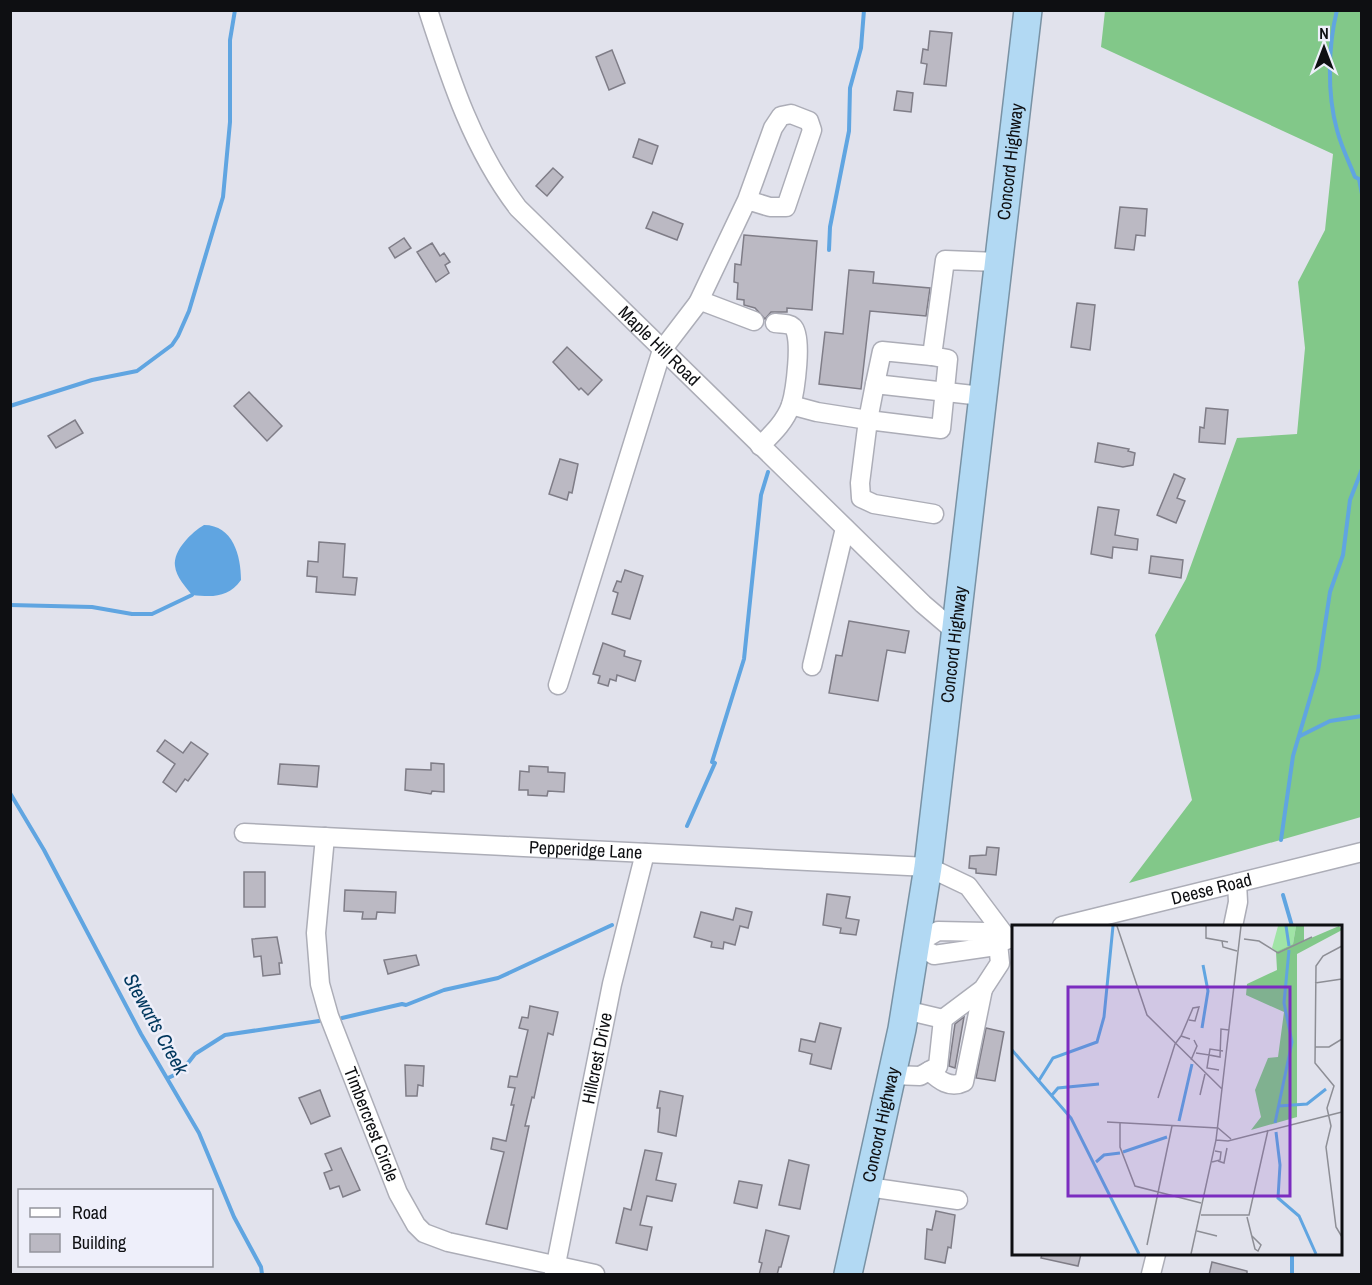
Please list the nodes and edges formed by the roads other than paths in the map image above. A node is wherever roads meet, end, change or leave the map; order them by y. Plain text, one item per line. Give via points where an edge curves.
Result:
1 (428, 10) edge
2 (1028, 10) edge
3 (747, 200) junction
4 (998, 262) junction
5 (698, 303) junction
6 (754, 321) dead end
7 (775, 323) dead end
8 (662, 350) junction
9 (932, 356) junction
10 (875, 384) junction
11 (945, 392) junction
12 (982, 396) junction
13 (791, 405) junction
14 (868, 420) junction
15 (760, 446) junction
16 (934, 513) dead end
17 (845, 528) junction
18 (957, 633) junction
19 (813, 666) dead end
20 (558, 685) dead end
21 (244, 833) dead end
22 (325, 837) junction
23 (1362, 852) edge
24 (645, 853) junction
25 (928, 867) junction
26 (1237, 883) junction
27 (1070, 925) edge
28 (1233, 925) edge
29 (1006, 939) edge
30 (916, 944) junction
31 (983, 989) junction
32 (905, 1010) junction
33 (943, 1019) junction
34 (929, 1071) junction
35 (892, 1075) junction
36 (868, 1187) junction
37 (958, 1200) dead end
38 (1156, 1255) edge
39 (555, 1270) edge
40 (595, 1275) edge
41 (848, 1275) edge
42 (1151, 1275) edge

1 - 8 street, Maple Hill Road via 470,129 501,186 535,227
2 - 4 highway, Concord Highway
3 - 3 street via 780,116 791,114 809,121 812,130 786,207
3 - 5 street
4 - 9 street via 945,260
4 - 12 highway, Concord Highway
5 - 6 street
5 - 8 street
7 - 13 street via 794,327 799,339
8 - 15 street, Maple Hill Road
8 - 20 street
9 - 10 street via 882,351
9 - 11 street via 948,359
10 - 11 street
10 - 14 street
11 - 12 street
11 - 14 street via 941,429
12 - 18 highway, Concord Highway
13 - 14 street
13 - 15 street via 777,429
14 - 16 street via 861,498 874,504
15 - 17 street, Maple Hill Road
17 - 18 street, Maple Hill Road
17 - 19 street
18 - 25 highway, Concord Highway
21 - 22 street, Pepperidge Lane
22 - 24 street, Pepperidge Lane
22 - 39 street, Timbercrest Circle via 316,933 320,984 398,1193 424,1233
23 - 26 street, Deese Road
24 - 25 street, Pepperidge Lane
24 - 39 street, Hillcrest Drive via 612,984
25 - 29 street via 968,885
25 - 30 highway, Concord Highway
26 - 27 street, Deese Road
26 - 28 street
29 - 30 street via 989,947 934,955
29 - 31 street via 1000,963
30 - 32 highway, Concord Highway
31 - 33 street
31 - 34 street via 964,1082 953,1085 940,1081
32 - 33 street
32 - 35 highway, Concord Highway
33 - 34 street via 938,1066
34 - 35 street via 920,1076
35 - 36 highway, Concord Highway
36 - 37 street
36 - 41 highway, Concord Highway
38 - 42 street
39 - 40 street, Timbercrest Circle

